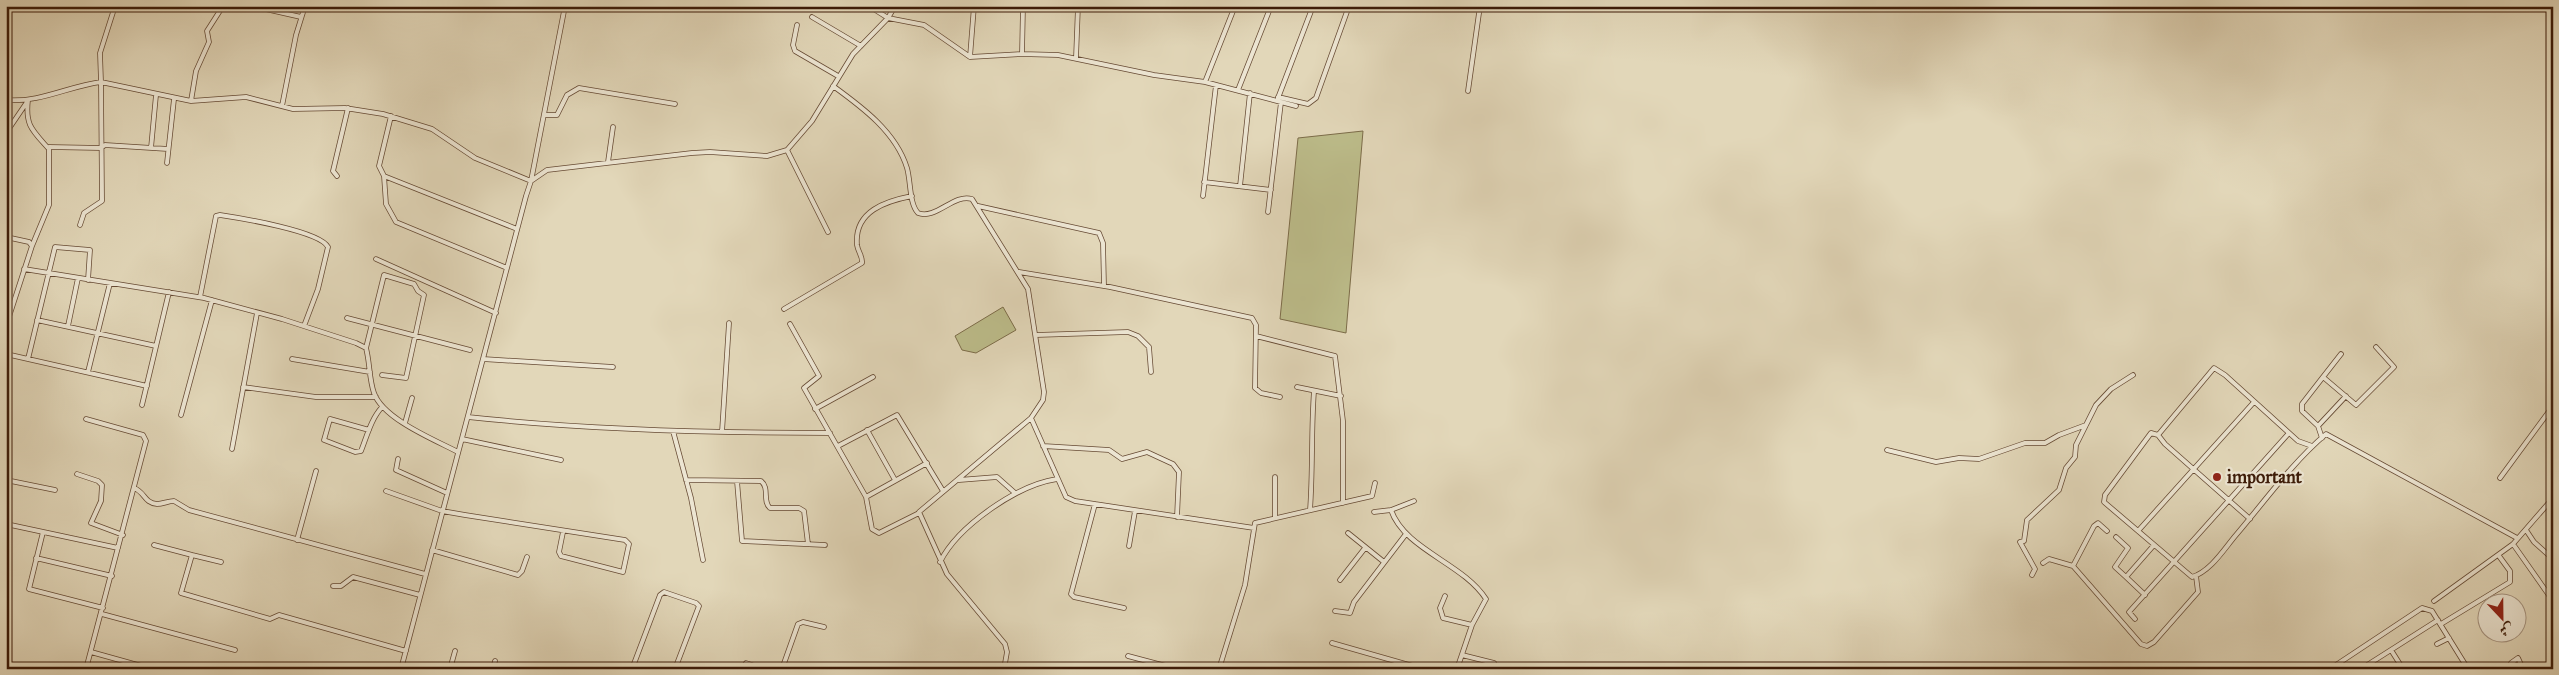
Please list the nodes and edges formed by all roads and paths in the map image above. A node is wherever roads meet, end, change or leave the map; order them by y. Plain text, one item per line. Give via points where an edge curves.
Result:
1 (115, 6) edge
2 (223, 6) edge
3 (252, 6) edge
4 (305, 6) edge
5 (565, 6) edge
6 (869, 6) edge
7 (895, 6) edge
8 (974, 6) edge
9 (1023, 6) edge
10 (1078, 6) edge
11 (1235, 6) edge
12 (1271, 6) edge
13 (1313, 6) edge
14 (1349, 6) edge
15 (1480, 6) edge
16 (301, 17) junction
17 (812, 17) dead end
18 (888, 18) junction
19 (797, 25) dead end
20 (861, 46) junction
21 (1022, 54) junction
22 (970, 57) junction
23 (1076, 58) junction
24 (838, 76) junction
25 (102, 82) junction
26 (1205, 82) junction
27 (1216, 85) junction
28 (833, 86) junction
29 (1238, 90) junction
30 (1468, 90) dead end
31 (1250, 93) junction
32 (156, 96) junction
33 (174, 99) junction
34 (6, 100) edge
35 (28, 100) junction
36 (1279, 100) junction
37 (191, 101) junction
38 (675, 104) dead end
39 (282, 106) junction
40 (1296, 106) dead end
41 (348, 108) junction
42 (545, 115) junction
43 (391, 116) junction
44 (613, 128) dead end
45 (6, 132) edge
46 (48, 148) junction
47 (101, 148) junction
48 (151, 148) junction
49 (168, 150) junction
50 (787, 150) junction
51 (608, 162) junction
52 (167, 163) dead end
53 (337, 176) dead end
54 (384, 176) junction
55 (531, 181) junction
56 (1204, 182) junction
57 (1240, 186) junction
58 (1271, 190) junction
59 (912, 196) junction
60 (1203, 196) dead end
61 (978, 206) junction
62 (1268, 212) dead end
63 (80, 225) dead end
64 (517, 229) junction
65 (828, 232) dead end
66 (6, 237) edge
67 (32, 246) junction
68 (376, 259) dead end
69 (507, 268) junction
70 (24, 269) junction
71 (1019, 272) junction
72 (48, 273) junction
73 (78, 278) junction
74 (88, 280) junction
75 (110, 283) junction
76 (1104, 286) junction
77 (168, 292) junction
78 (200, 297) junction
79 (212, 300) junction
80 (784, 309) dead end
81 (8, 312) edge
82 (257, 312) junction
83 (496, 313) junction
84 (347, 318) dead end
85 (38, 320) junction
86 (372, 324) junction
87 (729, 324) dead end
88 (790, 324) dead end
89 (6, 326) edge
90 (68, 326) junction
91 (304, 326) junction
92 (98, 333) junction
93 (416, 334) junction
94 (1036, 335) junction
95 (1256, 336) junction
96 (156, 346) junction
97 (2376, 347) dead end
98 (366, 348) junction
99 (470, 350) dead end
100 (6, 354) edge
101 (2341, 354) dead end
102 (483, 358) junction
103 (28, 359) junction
104 (292, 359) dead end
105 (613, 366) dead end
106 (88, 372) junction
107 (370, 372) junction
108 (1151, 372) dead end
109 (382, 375) dead end
110 (2133, 375) dead end
111 (2323, 377) junction
112 (873, 378) dead end
113 (147, 386) junction
114 (243, 387) junction
115 (1297, 387) dead end
116 (1314, 391) junction
117 (1341, 396) junction
118 (2346, 396) junction
119 (376, 397) junction
120 (1280, 397) dead end
121 (412, 398) dead end
122 (2254, 402) junction
123 (142, 404) dead end
124 (382, 406) junction
125 (2553, 406) edge
126 (816, 409) junction
127 (181, 415) dead end
128 (468, 417) junction
129 (1031, 418) junction
130 (86, 419) dead end
131 (405, 423) junction
132 (2086, 425) junction
133 (2318, 426) junction
134 (369, 430) junction
135 (867, 430) junction
136 (673, 431) junction
137 (722, 432) junction
138 (830, 433) junction
139 (2289, 433) junction
140 (2158, 435) junction
141 (2322, 438) junction
142 (462, 439) junction
143 (838, 446) junction
144 (1043, 446) junction
145 (2312, 446) junction
146 (232, 449) dead end
147 (1887, 450) dead end
148 (458, 452) junction
149 (398, 459) dead end
150 (562, 460) dead end
151 (927, 463) junction
152 (2194, 469) junction
153 (316, 471) dead end
154 (77, 474) dead end
155 (1274, 477) dead end
156 (2500, 478) dead end
157 (1057, 479) junction
158 (6, 480) edge
159 (686, 480) junction
160 (895, 480) junction
161 (959, 480) junction
162 (737, 481) junction
163 (1374, 483) dead end
164 (134, 488) junction
165 (55, 490) dead end
166 (386, 491) dead end
167 (943, 491) junction
168 (447, 493) junction
169 (1015, 493) junction
170 (866, 497) junction
171 (2553, 498) edge
172 (1414, 500) dead end
173 (2230, 501) junction
174 (1344, 503) junction
175 (1095, 504) junction
176 (1310, 510) junction
177 (1391, 510) junction
178 (442, 511) junction
179 (1135, 511) junction
180 (1374, 512) dead end
181 (919, 513) junction
182 (1177, 517) junction
183 (1275, 517) junction
184 (2250, 519) junction
185 (6, 524) edge
186 (1254, 528) junction
187 (2526, 530) junction
188 (2108, 531) dead end
189 (2138, 531) junction
190 (43, 532) junction
191 (563, 532) junction
192 (1348, 533) dead end
193 (1406, 534) junction
194 (123, 535) junction
195 (2116, 537) dead end
196 (2517, 538) junction
197 (296, 540) junction
198 (808, 544) junction
199 (2514, 544) junction
200 (154, 545) dead end
201 (825, 545) dead end
202 (2154, 545) junction
203 (1129, 546) dead end
204 (118, 548) junction
205 (1365, 548) junction
206 (432, 550) junction
207 (192, 555) junction
208 (2499, 556) junction
209 (527, 557) dead end
210 (36, 558) junction
211 (2553, 559) edge
212 (703, 560) dead end
213 (221, 562) dead end
214 (940, 562) junction
215 (1384, 562) junction
216 (2043, 563) dead end
217 (2175, 563) junction
218 (2073, 566) junction
219 (425, 574) junction
220 (2032, 575) dead end
221 (112, 576) junction
222 (2196, 576) junction
223 (2126, 577) junction
224 (1340, 580) dead end
225 (333, 586) dead end
226 (420, 595) junction
227 (2145, 595) junction
228 (1445, 596) dead end
229 (2434, 601) dead end
230 (2553, 601) edge
231 (103, 608) junction
232 (1124, 608) dead end
233 (1335, 611) dead end
234 (102, 614) junction
235 (2135, 619) dead end
236 (2439, 622) junction
237 (1472, 625) junction
238 (824, 628) dead end
239 (2449, 638) junction
240 (1332, 643) dead end
241 (2437, 644) dead end
242 (235, 650) dead end
243 (2390, 650) junction
244 (406, 651) junction
245 (455, 651) dead end
246 (91, 652) junction
247 (1462, 655) junction
248 (1128, 656) dead end
249 (495, 661) dead end
250 (1494, 663) dead end
251 (86, 669) edge
252 (152, 669) edge
253 (401, 669) edge
254 (450, 669) edge
255 (493, 669) edge
256 (632, 669) edge
257 (675, 669) edge
258 (742, 669) edge
259 (762, 669) edge
260 (782, 669) edge
261 (1004, 669) edge
262 (1177, 669) edge
263 (1219, 669) edge
264 (1423, 669) edge
265 (1457, 669) edge
266 (2330, 669) edge
267 (2361, 669) edge
268 (2403, 669) edge
269 (2468, 669) edge
270 (2516, 669) edge
271 (2524, 669) edge

1 - 25 street via 100,53
2 - 37 street via 207,31 210,42 196,71
3 - 16 street
4 - 16 street
5 - 42 street
6 - 18 street
7 - 18 street
8 - 22 street
9 - 21 street
10 - 23 street
11 - 26 street
12 - 29 street
13 - 36 street
14 - 36 street via 1316,98 1308,104
15 - 30 street
16 - 39 street
17 - 20 street
18 - 20 street
18 - 22 street via 924,25
19 - 24 street via 794,51
20 - 24 street
21 - 22 street
21 - 23 street
23 - 26 street
24 - 28 street
25 - 32 street
25 - 35 street
25 - 47 street
26 - 27 street
27 - 29 street
27 - 56 street
28 - 50 street via 812,122
28 - 59 street via 867,112 897,147 907,169
29 - 31 street
31 - 36 street
31 - 57 street
32 - 33 street
32 - 48 street
33 - 37 street
33 - 49 street
34 - 35 street
35 - 45 street
35 - 46 street via 26,118
36 - 40 street
36 - 58 street
37 - 39 street via 246,97
38 - 42 street via 579,88 567,94 557,116
39 - 41 street via 293,109
41 - 43 street
41 - 53 street via 333,171
42 - 55 street
43 - 54 street via 379,166
43 - 55 street via 432,129 475,158
44 - 51 street
46 - 47 street
46 - 67 street via 49,204
47 - 48 street via 105,145
47 - 63 street via 102,201 84,213
48 - 49 street
49 - 52 street
50 - 51 street via 767,156 710,152
50 - 65 street
51 - 55 street via 547,170
54 - 64 street
54 - 69 street via 386,204 396,222
55 - 64 street
56 - 57 street
56 - 60 street
57 - 58 street
58 - 62 street
59 - 61 street via 916,211 923,215 965,197
59 - 80 street via 882,204 863,220 857,246 862,263
61 - 71 street
61 - 76 street via 1099,234 1103,243
64 - 69 street
66 - 67 street via 29,242
67 - 70 street
68 - 83 street
69 - 83 street
70 - 72 street
70 - 81 street
71 - 76 street
71 - 94 street via 1028,288
72 - 73 street
72 - 74 street via 57,246 88,249 91,252
72 - 85 street
73 - 74 street
73 - 90 street
74 - 75 street
75 - 77 street
75 - 92 street
76 - 95 street via 1252,318
77 - 78 street
77 - 96 street
78 - 79 street
78 - 91 street via 216,216 220,214 269,224 322,239 328,247 320,283
79 - 82 street
79 - 127 street
81 - 89 street
82 - 91 street
82 - 114 street
83 - 102 street
84 - 86 street
85 - 90 street
85 - 103 street
86 - 93 street
86 - 93 street via 386,274 414,284 424,295
86 - 98 street
87 - 137 street
88 - 126 street via 820,376 804,388
90 - 92 street
91 - 98 street
92 - 96 street
92 - 106 street
93 - 99 street
93 - 109 street via 406,378
94 - 108 street via 1128,332 1138,336 1149,347
94 - 129 street via 1044,392 1043,400
95 - 117 street via 1334,355
95 - 120 street via 1255,388 1261,394
96 - 113 street
97 - 118 street via 2394,367 2356,405
98 - 107 street
100 - 103 street
101 - 111 street
102 - 105 street
102 - 128 street
103 - 106 street
104 - 107 street
106 - 113 street
107 - 119 street
110 - 132 street via 2111,389 2096,405
111 - 118 street
111 - 133 street via 2302,404 2302,411
112 - 126 street
113 - 123 street
114 - 119 street via 316,397
114 - 146 street
115 - 116 street
116 - 117 street
116 - 176 street
117 - 174 street
118 - 133 street
119 - 124 street
121 - 131 street
122 - 139 street
122 - 140 street via 2214,368
122 - 152 street
124 - 131 street
124 - 134 street
125 - 156 street
126 - 138 street
128 - 136 street via 557,426
128 - 142 street
129 - 144 street
129 - 161 street
130 - 164 street via 145,437
131 - 148 street
132 - 147 street via 2059,434 2045,443 2025,443 1979,459 1936,462
132 - 220 street via 2059,490 2027,520 2024,541 2020,542 2035,569
133 - 141 street
134 - 134 street via 359,452 324,440 330,419
135 - 143 street
135 - 151 street via 898,416
135 - 160 street
136 - 137 street
136 - 159 street
137 - 138 street
138 - 143 street
139 - 145 street via 2298,441
139 - 173 street
140 - 152 street
140 - 189 street via 2151,433 2104,495 2104,502
141 - 145 street
141 - 196 street via 2326,434
142 - 148 street
142 - 150 street
143 - 170 street
144 - 157 street
144 - 182 street via 1109,450 1122,459 1147,452 1173,464 1180,479
145 - 184 street
148 - 168 street
149 - 168 street via 396,470
151 - 160 street
151 - 167 street
152 - 173 street
152 - 189 street
153 - 197 street
154 - 194 street via 98,481 102,486 101,501 91,523
155 - 183 street
157 - 169 street
157 - 175 street via 1068,499
158 - 165 street
159 - 162 street
159 - 212 street
160 - 170 street
161 - 167 street
161 - 169 street via 997,477
162 - 198 street via 763,483 766,504 770,508 803,510
162 - 198 street via 742,541
163 - 174 street via 1373,496
164 - 194 street
164 - 197 street via 150,503 174,501 189,510
166 - 178 street
167 - 181 street
168 - 178 street
169 - 214 street via 952,541
170 - 181 street via 871,526 877,533
171 - 187 street
172 - 177 street
173 - 184 street
173 - 217 street
174 - 176 street
175 - 179 street
175 - 232 street via 1071,593 1074,597
176 - 183 street
177 - 180 street
177 - 193 street
178 - 191 street
178 - 206 street
179 - 182 street
179 - 203 street
181 - 214 street
182 - 186 street
183 - 186 street via 1258,521
184 - 222 street via 2208,567
185 - 190 street
186 - 263 street via 1245,585
187 - 196 street
187 - 211 street
188 - 218 street via 2098,523 2094,526
189 - 202 street
190 - 204 street
190 - 210 street
191 - 191 street via 627,541 623,572 561,556
192 - 205 street
193 - 215 street
193 - 237 street via 1467,578 1485,597 1486,602
194 - 204 street
195 - 223 street via 2128,548 2115,567
196 - 199 street
197 - 219 street
198 - 201 street
199 - 208 street
199 - 230 street
200 - 207 street
202 - 217 street
202 - 223 street
204 - 221 street
205 - 215 street
205 - 224 street
206 - 209 street via 518,574
206 - 219 street
207 - 213 street
207 - 244 street via 181,593 267,618 280,615
208 - 229 street
208 - 236 street via 2510,571 2512,578 2509,584
210 - 221 street
210 - 231 street via 28,586 31,591
214 - 261 street via 962,594 1005,644
215 - 233 street via 1350,612
216 - 218 street via 2049,559
217 - 222 street via 2192,577
217 - 227 street
218 - 222 street via 2141,644 2148,646 2198,592
219 - 226 street
221 - 231 street
223 - 227 street
225 - 226 street via 341,586 353,577
226 - 244 street
227 - 235 street via 2129,612
228 - 237 street via 1440,608 1444,618
231 - 234 street
234 - 242 street
234 - 246 street
236 - 239 street
236 - 243 street
236 - 266 street via 2432,611 2422,608
237 - 247 street
238 - 260 street via 803,622 798,624
239 - 241 street
239 - 269 street
240 - 264 street
243 - 267 street
243 - 268 street
244 - 253 street
245 - 254 street
246 - 251 street
246 - 252 street
247 - 250 street
247 - 265 street
248 - 262 street
249 - 255 street
256 - 257 street via 660,594 664,592 696,602 699,606
258 - 259 street via 746,663
270 - 271 street via 2511,663 2518,658

